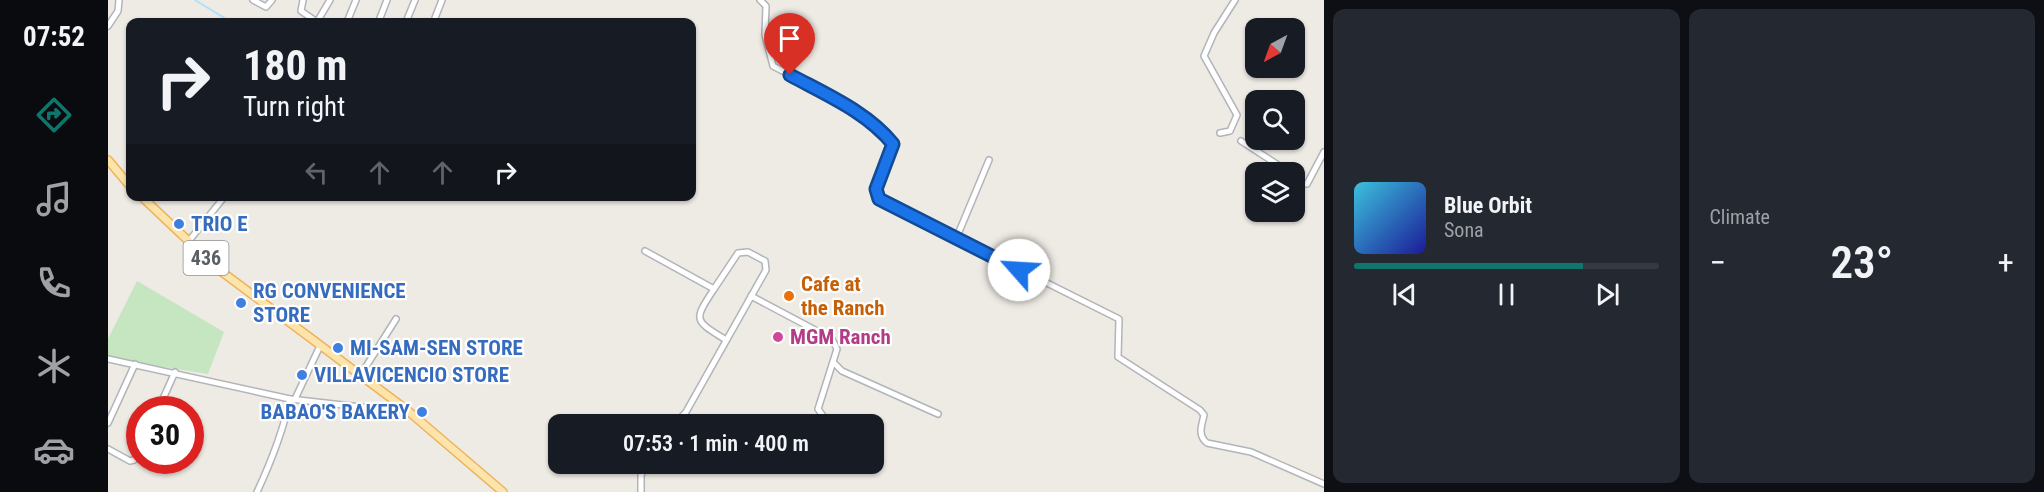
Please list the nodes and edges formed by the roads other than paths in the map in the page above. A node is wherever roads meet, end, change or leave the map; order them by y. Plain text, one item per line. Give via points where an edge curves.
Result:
1 (119, 0) edge
2 (253, 0) edge
3 (272, 0) edge
4 (303, 0) edge
5 (330, 0) edge
6 (356, 0) edge
7 (387, 0) edge
8 (415, 0) edge
9 (442, 0) edge
10 (760, 0) edge
11 (1235, 0) edge
12 (311, 18) edge
13 (319, 18) edge
14 (349, 18) edge
15 (380, 18) dead end
16 (408, 18) edge
17 (435, 18) dead end
18 (108, 26) edge
19 (1220, 133) dead end
20 (1240, 141) dead end
21 (1324, 152) edge
22 (108, 160) edge
23 (989, 160) dead end
24 (1273, 162) edge
25 (126, 181) edge
26 (1305, 184) edge
27 (146, 201) edge
28 (221, 201) edge
29 (956, 239) junction
30 (188, 242) junction
31 (645, 251) dead end
32 (714, 289) junction
33 (751, 296) junction
34 (396, 319) dead end
35 (726, 340) junction
36 (320, 346) junction
37 (108, 359) edge
38 (833, 362) junction
39 (135, 364) junction
40 (175, 372) junction
41 (360, 376) junction
42 (164, 396) edge
43 (293, 399) junction
44 (399, 404) junction
45 (684, 414) edge
46 (822, 414) edge
47 (938, 414) dead end
48 (108, 423) edge
49 (108, 449) edge
50 (126, 459) edge
51 (642, 474) edge
52 (1324, 483) edge
53 (257, 492) edge
54 (503, 492) edge
55 (641, 492) edge

1 - 18 street via 118,11
2 - 3 street via 266,7
4 - 12 street via 301,11
5 - 13 street
6 - 14 street
7 - 15 street
8 - 16 street
9 - 17 street
10 - 29 street via 766,6 765,34 773,66 844,104 884,132 893,144 876,189 879,199
11 - 19 street via 1204,56 1237,115 1230,131
20 - 24 street
21 - 26 street
22 - 25 main road
23 - 29 street
27 - 30 main road, 436
28 - 30 street
29 - 52 street via 1119,319 1118,357 1200,410 1204,415 1200,432 1207,442 1251,452
30 - 36 main road, 436
31 - 32 street
32 - 33 street via 738,253 748,252 765,261 766,270
32 - 35 street via 700,310 699,319
33 - 35 street
33 - 38 street via 832,339 837,349
34 - 41 street
35 - 45 street
36 - 41 main road, 436
36 - 43 street
37 - 39 street
38 - 46 street via 818,409
38 - 47 street via 842,371
39 - 40 street
39 - 48 street
40 - 42 street
40 - 43 street
41 - 44 main road, 436
43 - 44 street via 387,410
43 - 53 street
44 - 54 main road, 436
49 - 50 street
51 - 55 street

